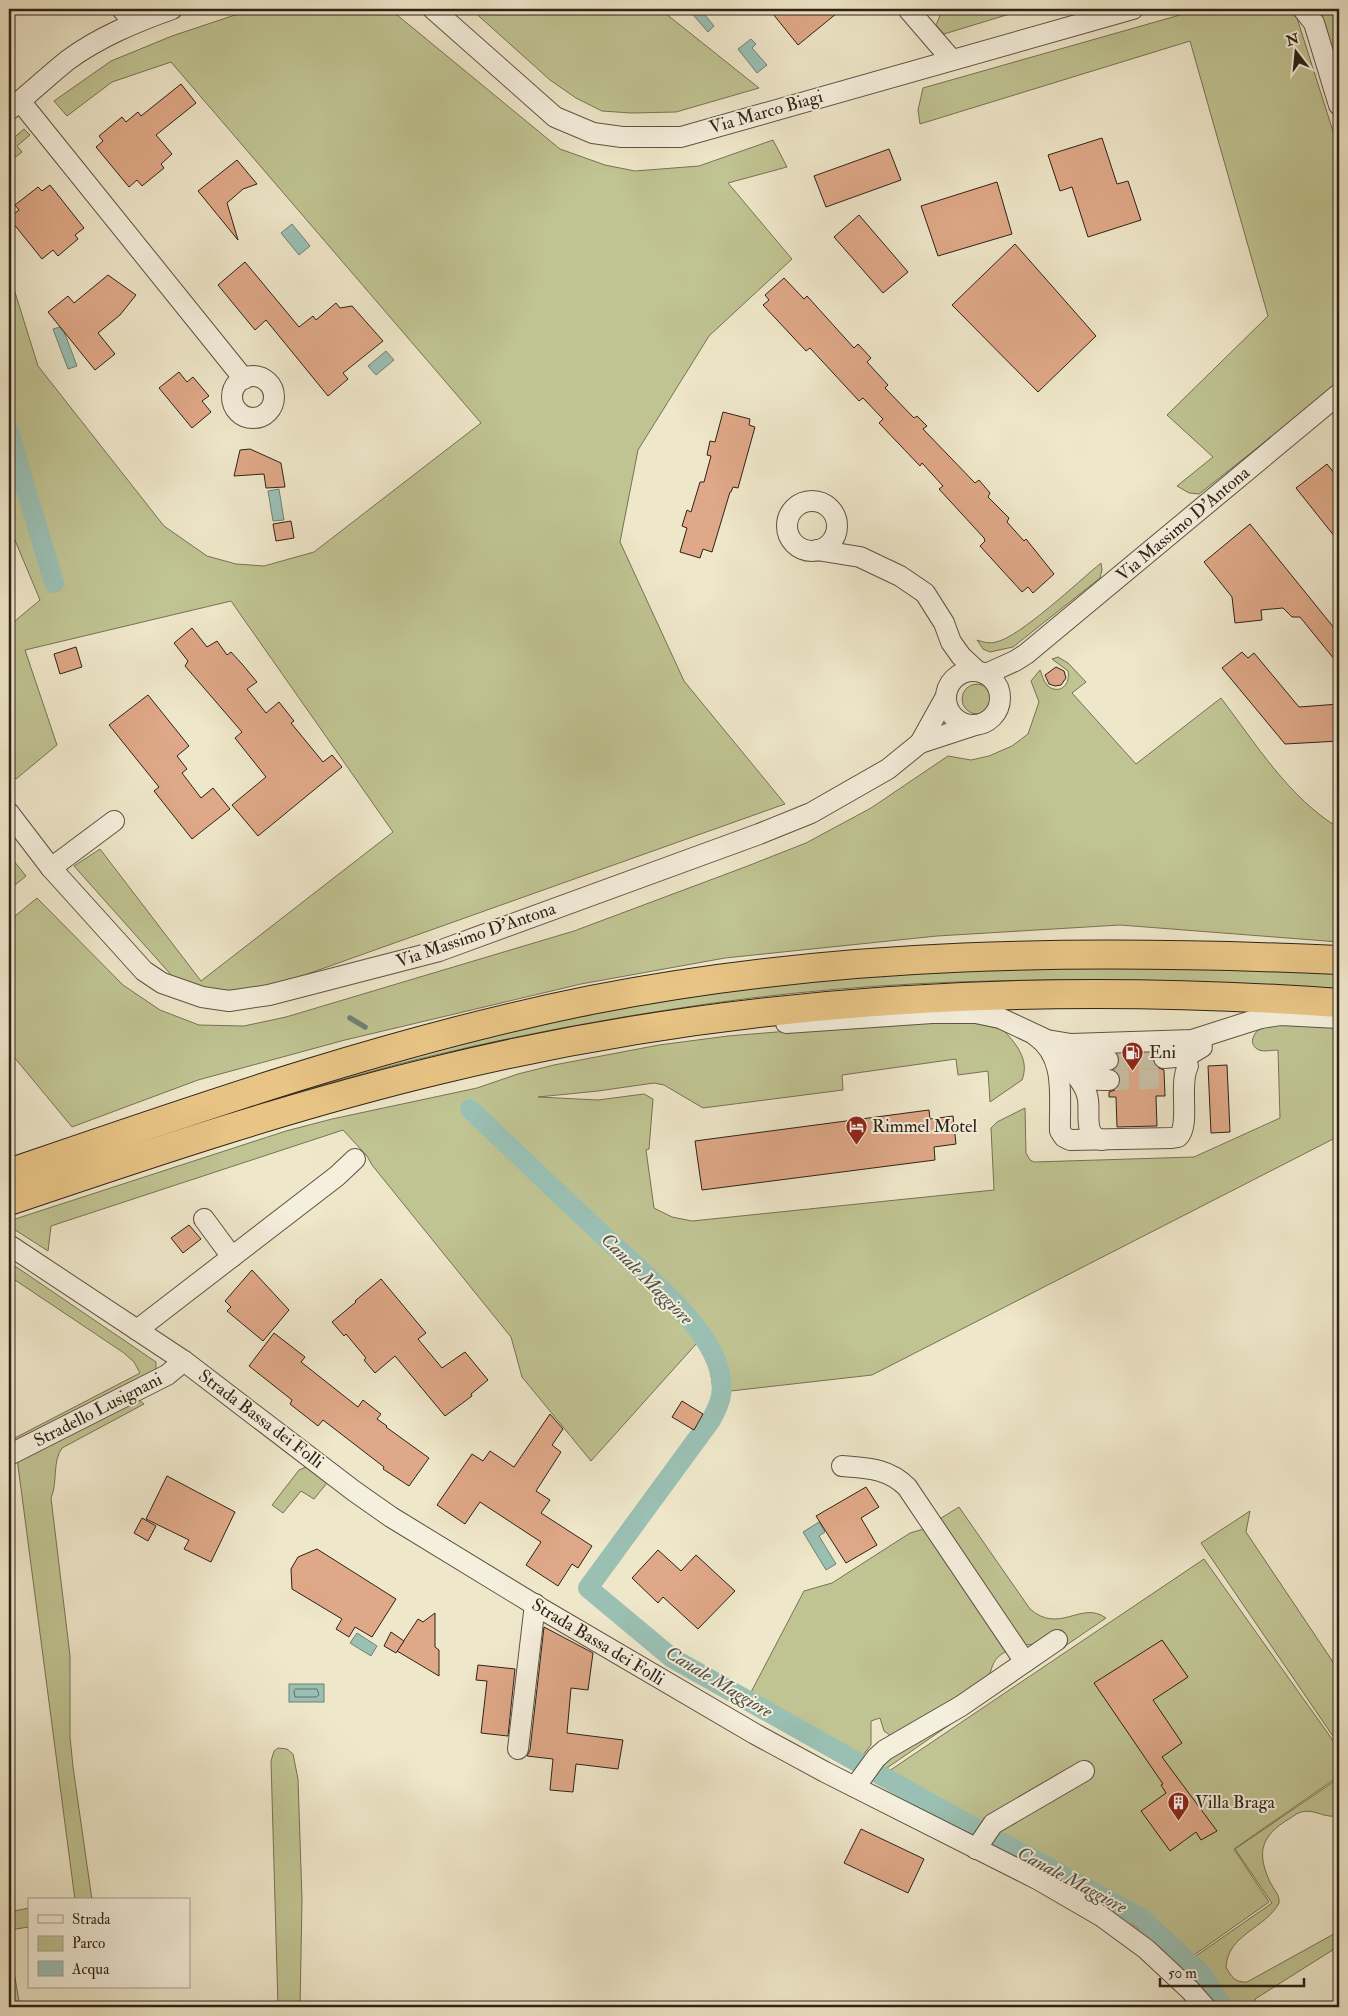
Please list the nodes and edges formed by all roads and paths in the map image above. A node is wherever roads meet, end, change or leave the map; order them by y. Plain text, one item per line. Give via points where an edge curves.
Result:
1 (172, 9) edge
2 (433, 9) edge
3 (908, 9) edge
4 (1133, 9) edge
5 (1311, 13) edge
6 (128, 16) edge
7 (951, 59) junction
8 (1339, 105) edge
9 (14, 106) edge
10 (244, 379) dead end
11 (1339, 394) edge
12 (837, 528) junction
13 (817, 550) junction
14 (860, 557) junction
15 (951, 642) junction
16 (1026, 654) junction
17 (981, 672) junction
18 (948, 691) junction
19 (999, 703) junction
20 (975, 725) junction
21 (920, 743) junction
22 (9, 813) edge
23 (114, 820) dead end
24 (51, 868) junction
25 (1339, 960) edge
26 (1339, 1003) edge
27 (1339, 1018) edge
28 (650, 1028) junction
29 (1228, 1029) junction
30 (1036, 1036) junction
31 (1202, 1047) junction
32 (1057, 1051) junction
33 (1164, 1058) tunnel mouth
34 (1108, 1060) tunnel mouth
35 (1188, 1066) junction
36 (1072, 1069) junction
37 (1164, 1079) tunnel mouth
38 (1109, 1080) tunnel mouth
39 (1102, 1140) junction
40 (355, 1159) dead end
41 (9, 1173) edge
42 (9, 1201) edge
43 (204, 1219) dead end
44 (9, 1245) edge
45 (232, 1257) junction
46 (138, 1330) junction
47 (184, 1361) junction
48 (9, 1454) edge
49 (842, 1466) dead end
50 (535, 1604) junction
51 (1057, 1640) dead end
52 (1025, 1662) junction
53 (518, 1749) dead end
54 (1084, 1771) dead end
55 (864, 1775) junction
56 (982, 1839) junction
57 (1205, 2007) edge

1 - 6 street
2 - 7 street, Via Marco Biagi via 555,117 593,133 622,137 681,137
3 - 7 street
4 - 7 street, Via Marco Biagi
5 - 8 street
6 - 9 street via 103,39 69,60
9 - 10 street
11 - 16 street, Via Massimo D'Antona
12 - 13 street via 831,542
12 - 13 street via 833,513 821,502 804,502 791,512 790,537 802,548
12 - 14 street
13 - 14 street
14 - 15 street via 900,576 925,593 944,623
15 - 17 street via 961,656
15 - 18 street via 952,670
16 - 17 street, Via Massimo D'Antona
16 - 19 street, Via Massimo D'Antona
17 - 18 street, Via Massimo D'Antona via 959,674
17 - 19 street via 997,686
18 - 20 street via 947,707 952,715 966,724
18 - 21 street, Via Massimo D'Antona
19 - 20 street, Via Massimo D'Antona via 990,718
20 - 21 street, Via Massimo D'Antona
21 - 24 street, Via Massimo D'Antona via 888,769 811,813 759,834 439,951 269,995 230,1001 202,997 162,983 144,971
22 - 24 street, Via Massimo D'Antona
23 - 24 street
25 - 41 highway via 1148,954 994,956 832,966 674,986 494,1022 365,1056 206,1104
26 - 28 highway via 1146,994 964,996 831,1005
27 - 29 street via 1280,1015
28 - 30 street via 698,1023 743,1025 964,1012 1000,1018
28 - 42 highway via 504,1055 377,1086 246,1123
29 - 30 street via 1204,1038 1181,1041 1071,1044 1054,1043
29 - 31 street
30 - 32 street
30 - 39 street via 1048,1047 1056,1065 1062,1134 1070,1140
31 - 33 street via 1187,1056
31 - 35 street
32 - 34 street via 1078,1060
32 - 36 street
35 - 37 street via 1177,1076
35 - 39 street via 1183,1081 1183,1128 1180,1134 1172,1138
36 - 38 street via 1083,1078
36 - 39 street via 1088,1095 1089,1131
40 - 45 street
43 - 45 street
44 - 46 street, Strada Bassa dei Folli
45 - 46 street
46 - 47 street, Strada Bassa dei Folli
47 - 48 street, Stradello Lusignani via 167,1376
47 - 50 street, Strada Bassa dei Folli via 385,1512
49 - 52 street via 885,1472 906,1487
50 - 53 street
50 - 55 street, Strada Bassa dei Folli via 703,1704
51 - 52 street
52 - 55 street via 961,1706 880,1754
54 - 56 street
55 - 56 street, Strada Bassa dei Folli
56 - 57 street, Strada Bassa dei Folli via 1052,1888 1118,1926

